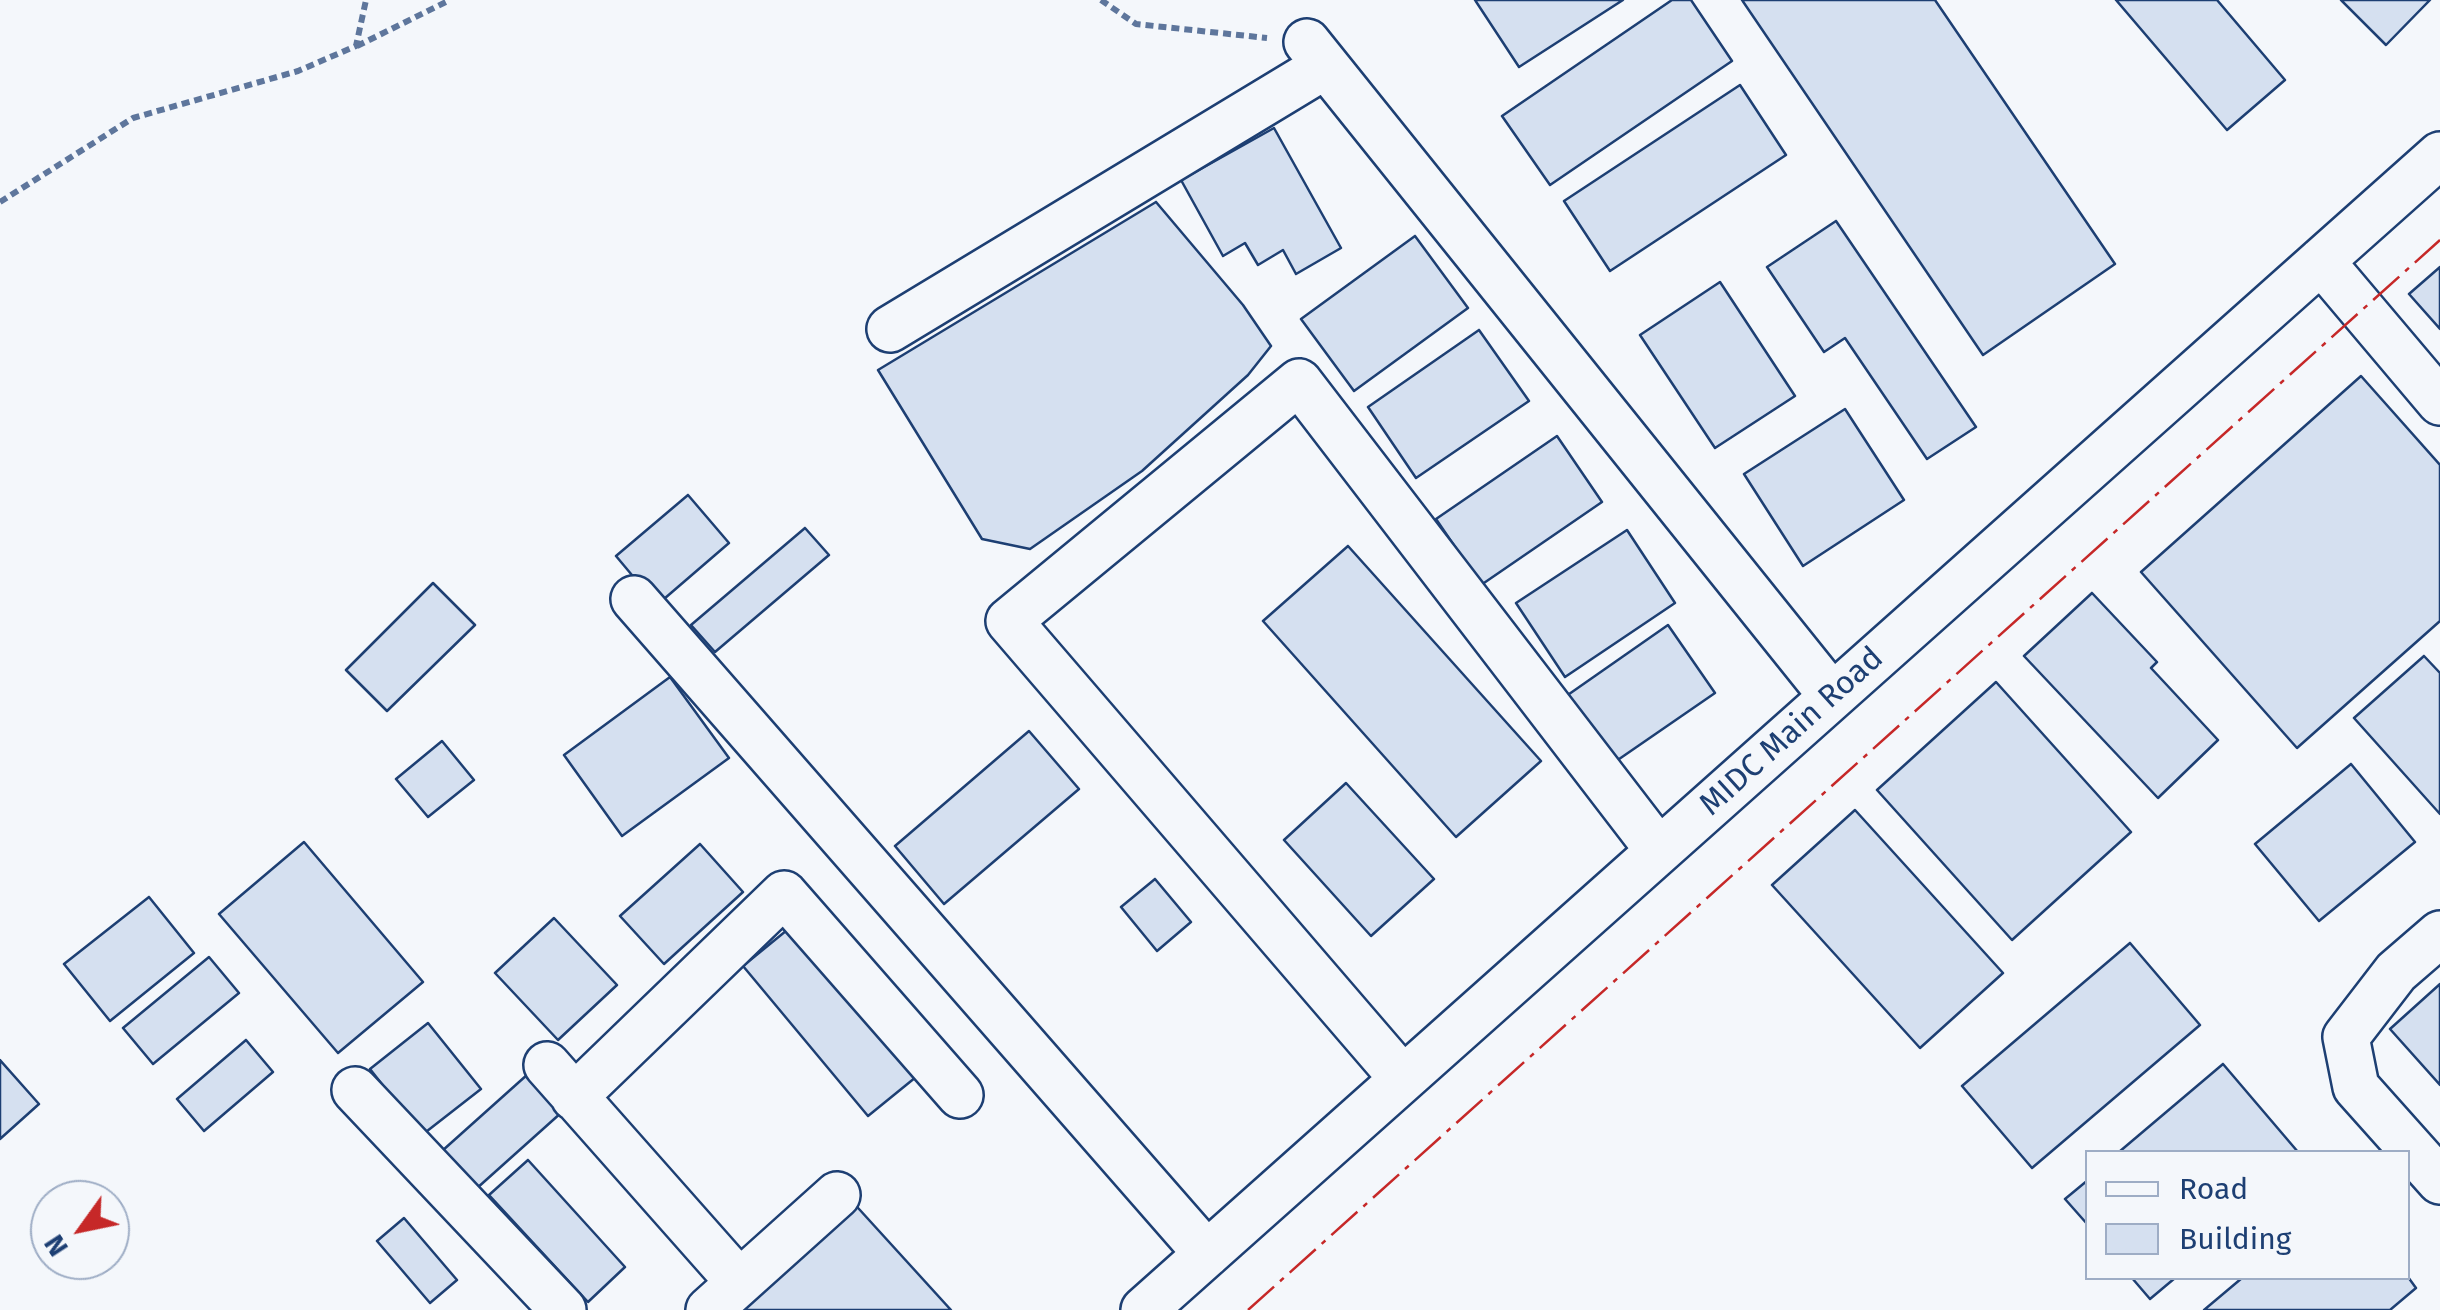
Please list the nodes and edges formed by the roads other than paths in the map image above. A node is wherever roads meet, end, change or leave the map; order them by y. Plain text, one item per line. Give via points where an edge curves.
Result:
1 (2440, 154) edge
2 (2321, 261) junction
3 (890, 328) dead end
4 (2440, 402) edge
5 (634, 599) dead end
6 (1832, 696) junction
7 (1660, 851) junction
8 (2440, 934) edge
9 (1404, 1078) junction
10 (355, 1090) dead end
11 (960, 1096) dead end
12 (2440, 1181) edge
13 (837, 1195) dead end
14 (1206, 1254) junction
15 (724, 1296) edge
16 (563, 1310) edge
17 (1144, 1310) edge

1 - 2 street, MIDC Main Road
2 - 4 street
2 - 6 street, MIDC Main Road
3 - 6 street via 1316,54
5 - 14 street
6 - 7 street, MIDC Main Road
7 - 9 street, MIDC Main Road
7 - 9 street via 1299,382 1009,621
8 - 12 street via 2396,972 2346,1038 2356,1087
9 - 14 street, MIDC Main Road
10 - 16 street
11 - 15 street via 784,894 561,1081
13 - 15 street
14 - 17 street, MIDC Main Road

